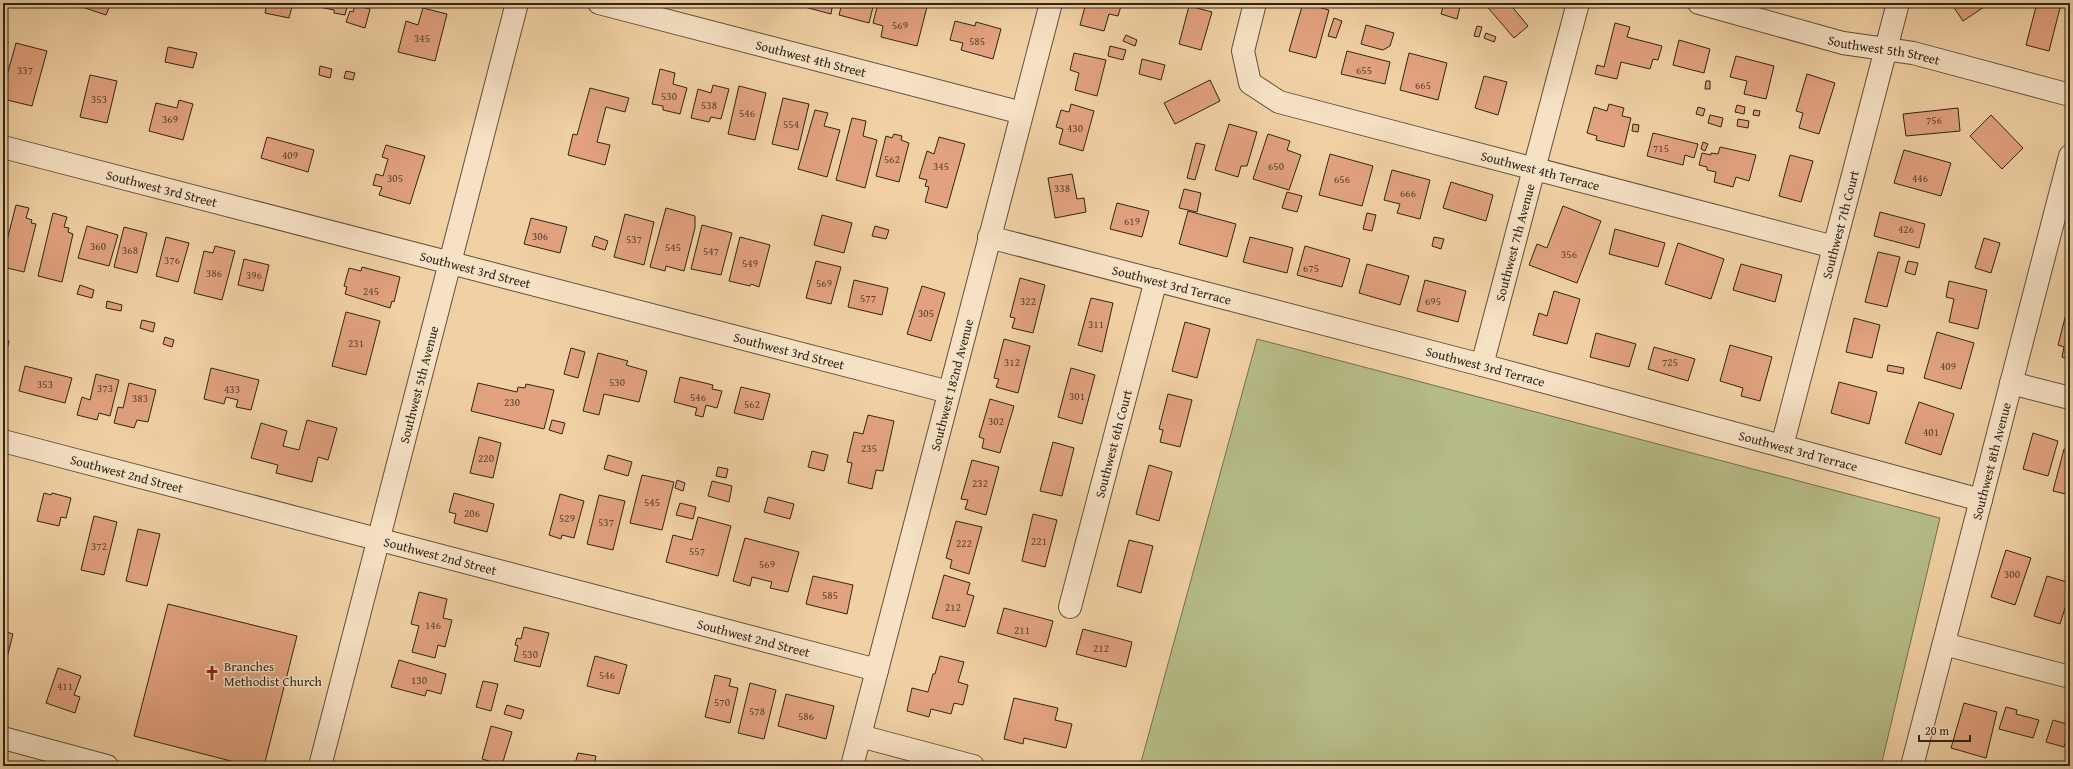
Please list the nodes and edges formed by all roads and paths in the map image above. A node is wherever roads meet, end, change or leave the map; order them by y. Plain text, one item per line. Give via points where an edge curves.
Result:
1 (517, 3) edge
2 (599, 3) edge
3 (1051, 3) edge
4 (1256, 3) edge
5 (1578, 3) edge
6 (1699, 3) edge
7 (1898, 3) edge
8 (1886, 50) junction
9 (2070, 94) edge
10 (1022, 113) junction
11 (3, 147) edge
12 (2070, 156) edge
13 (1533, 169) junction
14 (989, 237) junction
15 (1834, 247) junction
16 (450, 263) junction
17 (1156, 280) junction
18 (1482, 365) junction
19 (2011, 383) junction
20 (949, 392) junction
21 (2070, 398) edge
22 (3, 441) edge
23 (1782, 446) junction
24 (1981, 500) junction
25 (380, 539) junction
26 (1070, 607) dead end
27 (1944, 644) junction
28 (877, 670) junction
29 (2070, 677) edge
30 (860, 736) junction
31 (3, 738) edge
32 (107, 766) edge
33 (320, 766) edge
34 (852, 766) edge
35 (973, 766) edge
36 (1912, 766) edge

1 - 16 street, Southwest 5th Avenue
2 - 10 street, Southwest 4th Street
3 - 10 street, Southwest 182nd Avenue
4 - 13 street, Southwest 4th Terrace via 1243,51 1250,83 1279,102
5 - 13 street, Southwest 7th Avenue
6 - 8 street, Southwest 5th Street via 1843,43
7 - 8 street, Southwest 7th Court
8 - 9 street, Southwest 5th Street via 1913,53
8 - 15 street, Southwest 7th Court
10 - 14 street, Southwest 182nd Avenue
11 - 16 street, Southwest 3rd Street
12 - 19 street, Southwest 8th Avenue
13 - 15 street, Southwest 4th Terrace
13 - 18 street, Southwest 7th Avenue
14 - 17 street, Southwest 3rd Terrace
14 - 20 street, Southwest 182nd Avenue
15 - 23 street, Southwest 7th Court
16 - 20 street, Southwest 3rd Street
16 - 25 street, Southwest 5th Avenue
17 - 18 street, Southwest 3rd Terrace
17 - 26 street, Southwest 6th Court
18 - 23 street, Southwest 3rd Terrace
19 - 21 street
19 - 24 street, Southwest 8th Avenue
20 - 28 street, Southwest 182nd Avenue
22 - 25 street, Southwest 2nd Street
23 - 24 street, Southwest 3rd Terrace
24 - 27 street, Southwest 8th Avenue
25 - 28 street, Southwest 2nd Street
25 - 33 street, Southwest 5th Avenue
27 - 29 street
27 - 36 street, Southwest 8th Avenue
28 - 30 street, Southwest 182nd Avenue
30 - 34 street, Southwest 182nd Avenue
30 - 35 street
31 - 32 street

